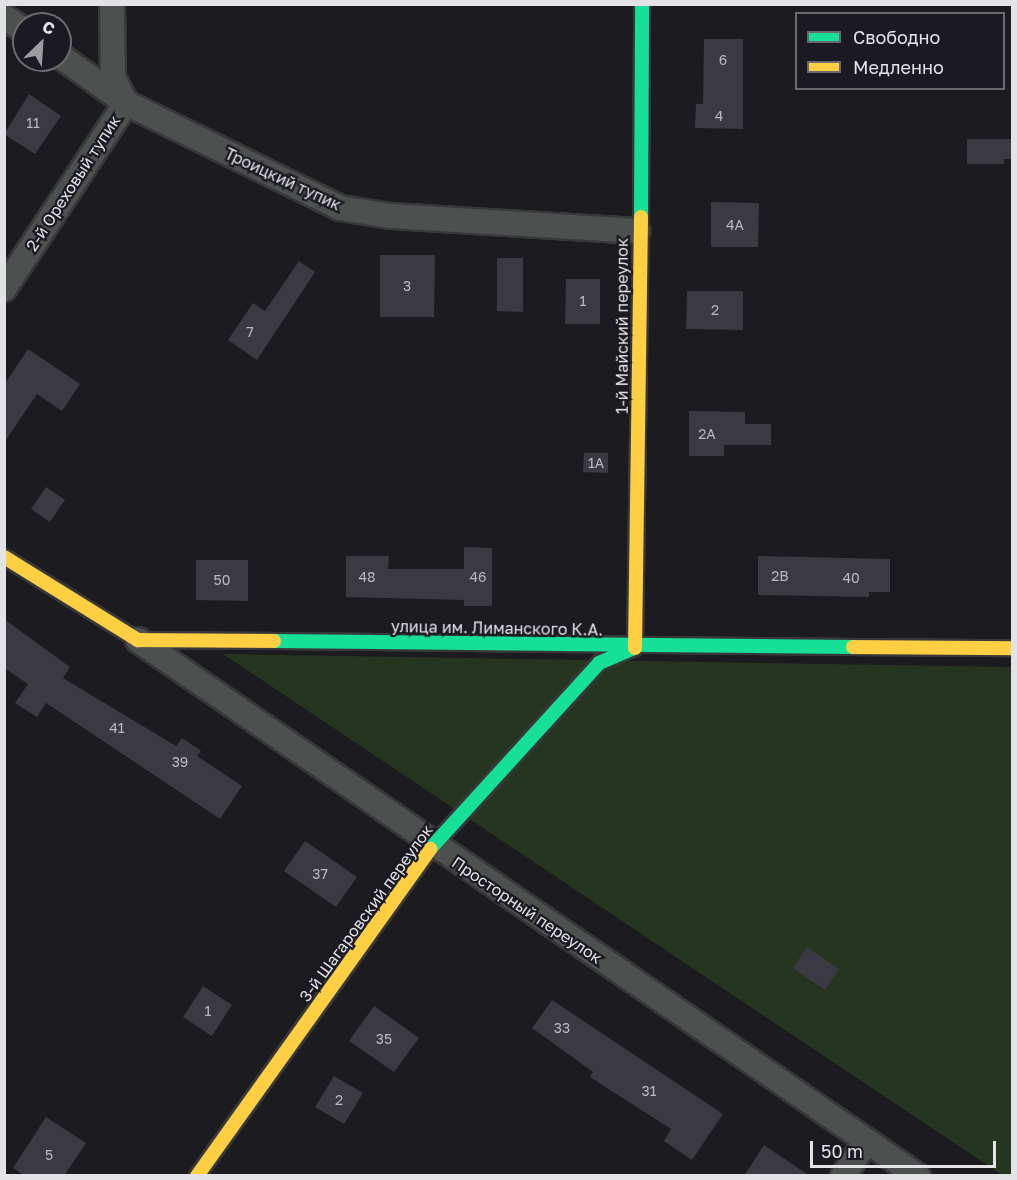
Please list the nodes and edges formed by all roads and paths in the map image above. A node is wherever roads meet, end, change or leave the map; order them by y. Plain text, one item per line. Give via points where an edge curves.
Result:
1 (112, 4) edge
2 (642, 4) edge
3 (72, 65) edge
4 (126, 103) junction
5 (638, 231) junction
6 (4, 289) edge
7 (4, 558) edge
8 (138, 640) junction
9 (639, 646) junction
10 (1012, 648) edge
11 (432, 846) junction
12 (867, 1141) junction
13 (197, 1176) edge
14 (843, 1176) edge
15 (918, 1176) edge

1 - 4 street, 2-й Ореховый тупик via 113,77
2 - 5 street, 1-й Майский переулок
3 - 4 street, Троицкий тупик
4 - 5 street, Троицкий тупик via 340,208 391,216
4 - 6 street, 2-й Ореховый тупик
5 - 9 street, 1-й Майский переулок
7 - 8 street, улица им. Лиманского К.А. via 77,607
8 - 9 street, улица им. Лиманского К.А.
8 - 11 street, Просторный переулок
9 - 10 street, улица им. Лиманского К.А.
9 - 11 street, 3-й Шагаровский переулок via 600,663
11 - 12 street, Просторный переулок
11 - 13 street, 3-й Шагаровский переулок
12 - 14 street
12 - 15 street, Просторный переулок

